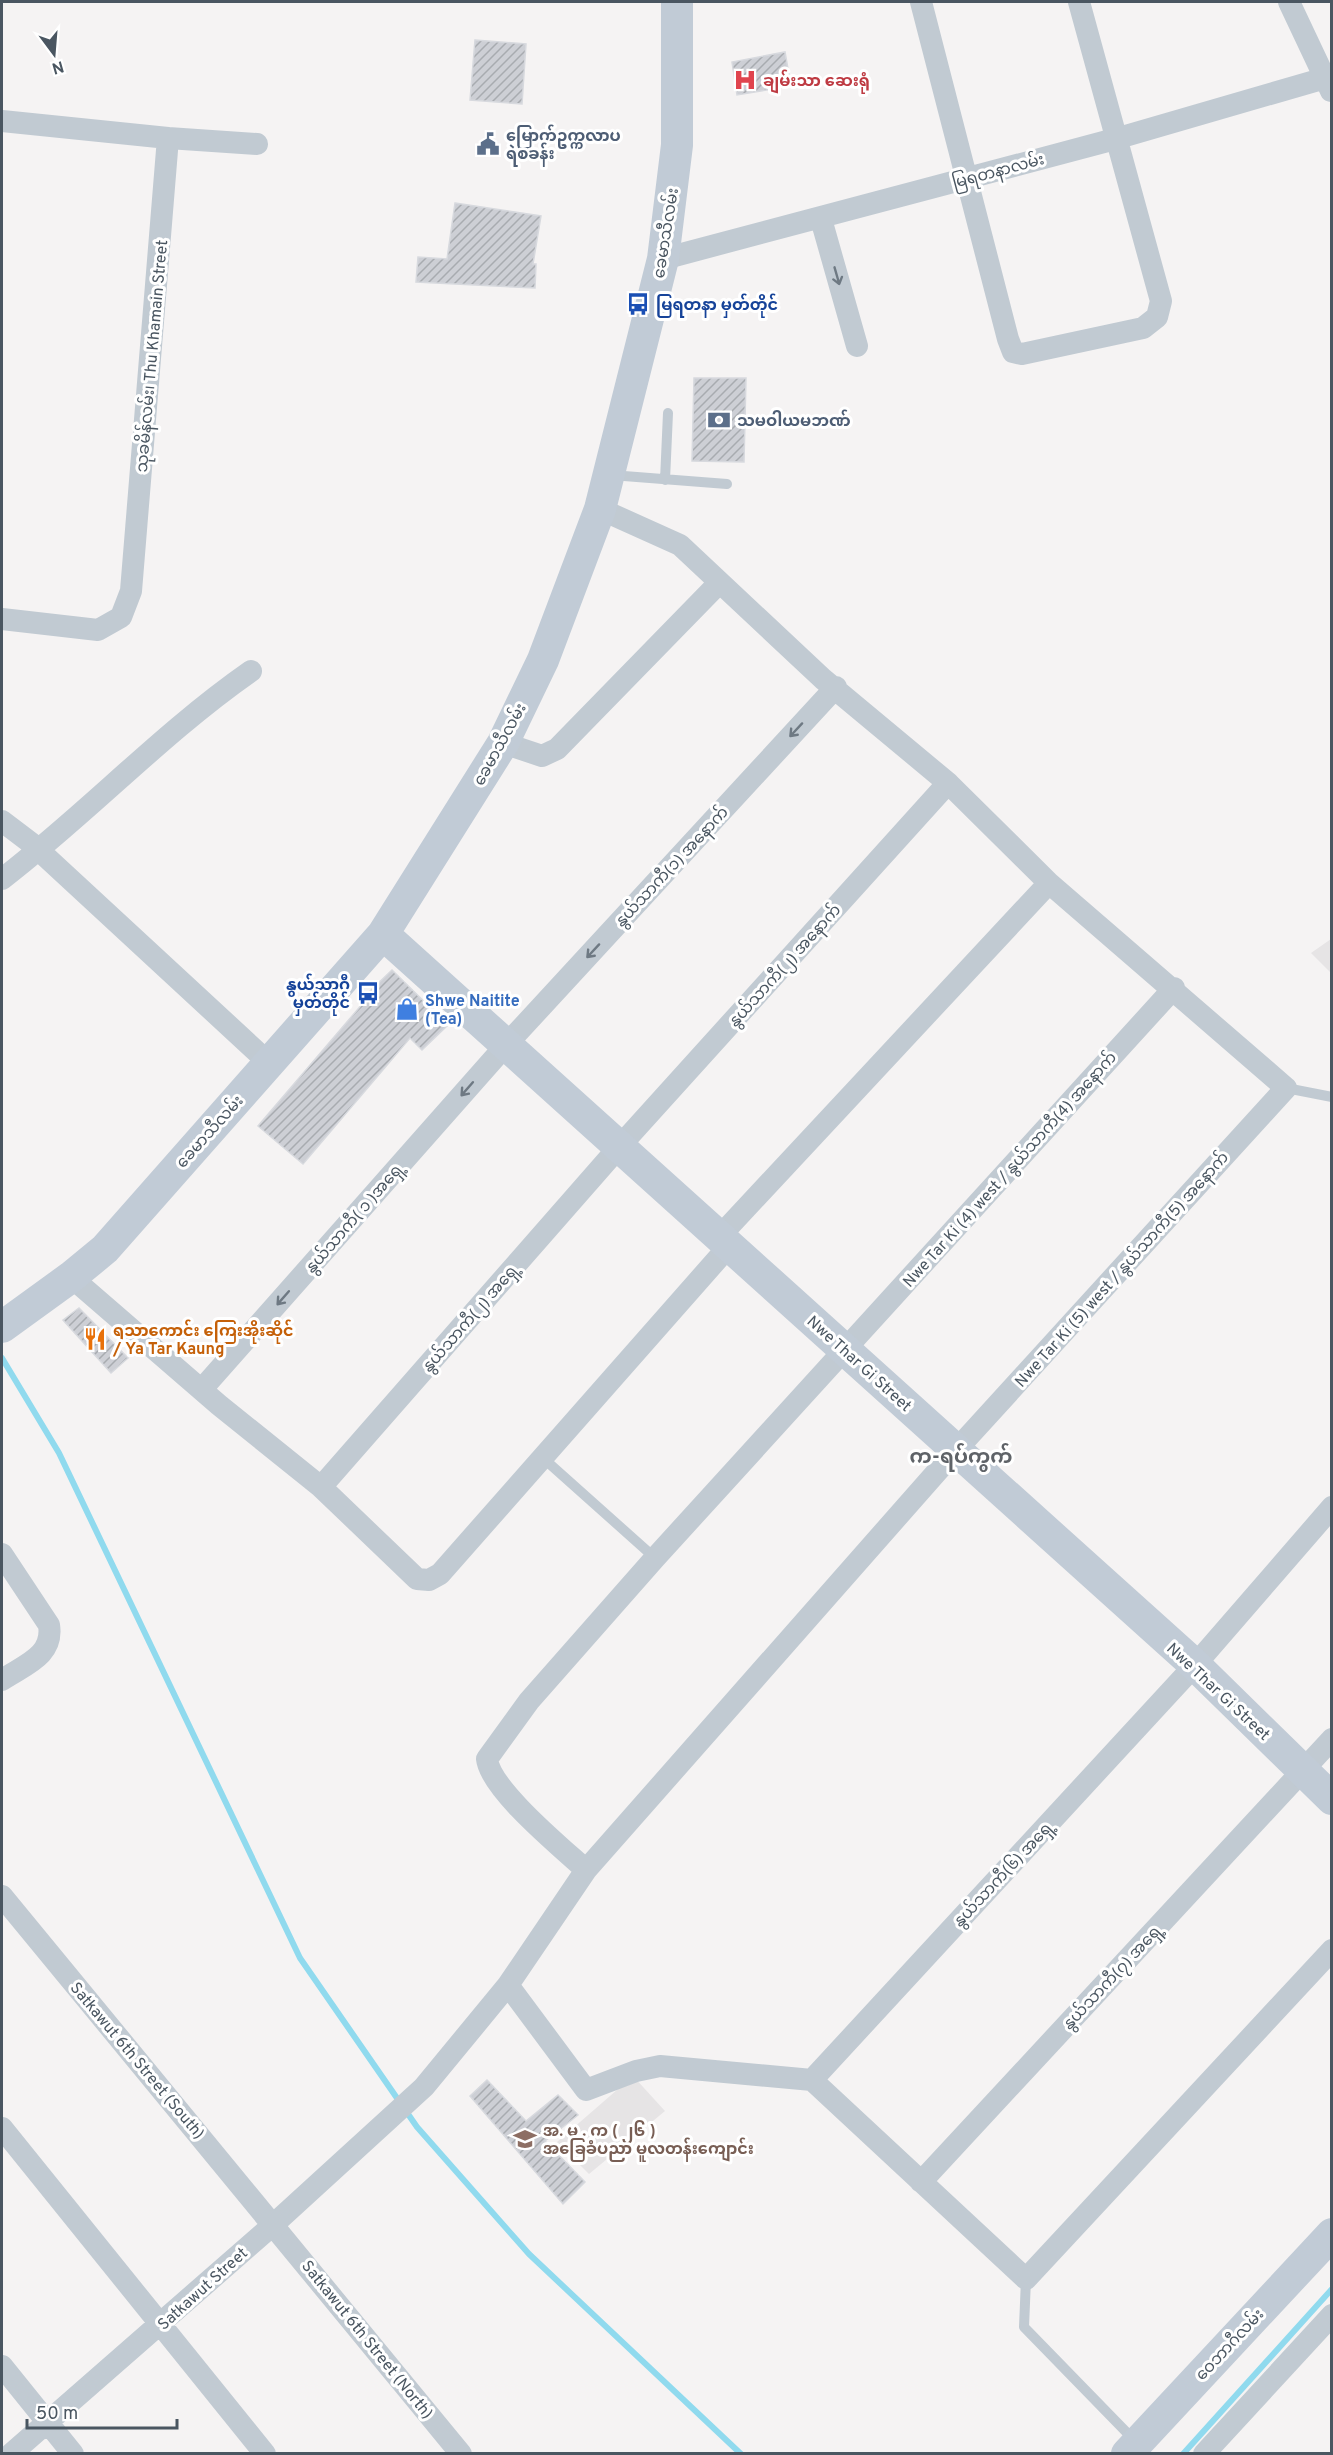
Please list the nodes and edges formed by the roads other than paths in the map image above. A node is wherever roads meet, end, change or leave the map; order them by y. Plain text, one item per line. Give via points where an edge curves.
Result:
1 (677, 2) edge
2 (921, 2) edge
3 (1079, 2) edge
4 (1289, 2) edge
5 (1329, 82) edge
6 (2, 121) edge
7 (168, 138) junction
8 (1115, 139) junction
9 (257, 144) dead end
10 (968, 178) junction
11 (821, 219) junction
12 (663, 259) junction
13 (857, 346) dead end
14 (668, 413) dead end
15 (609, 475) junction
16 (665, 480) junction
17 (727, 484) dead end
18 (600, 509) junction
19 (719, 583) junction
20 (2, 619) edge
21 (251, 671) dead end
22 (836, 687) junction
23 (503, 743) junction
24 (948, 783) junction
25 (2, 821) edge
26 (35, 847) junction
27 (2, 879) edge
28 (1049, 883) junction
29 (383, 934) junction
30 (1174, 988) junction
31 (506, 1045) junction
32 (269, 1063) junction
33 (1286, 1089) junction
34 (1332, 1097) edge
35 (620, 1147) junction
36 (724, 1241) junction
37 (71, 1278) junction
38 (2, 1327) edge
39 (844, 1350) junction
40 (202, 1389) junction
41 (957, 1449) junction
42 (543, 1458) junction
43 (321, 1487) junction
44 (1332, 1507) edge
45 (2, 1554) edge
46 (655, 1558) junction
47 (1195, 1665) junction
48 (2, 1680) edge
49 (1332, 1739) edge
50 (1302, 1770) junction
51 (1332, 1799) edge
52 (586, 1870) junction
53 (2, 1896) edge
54 (1332, 1950) edge
55 (508, 1985) junction
56 (812, 2080) junction
57 (2, 2128) edge
58 (921, 2182) junction
59 (274, 2224) junction
60 (1332, 2234) edge
61 (1026, 2279) junction
62 (1332, 2315) edge
63 (161, 2325) junction
64 (2, 2366) edge
65 (47, 2422) junction
66 (1139, 2450) edge
67 (11, 2454) edge
68 (73, 2454) edge
69 (265, 2454) edge
70 (461, 2454) edge
71 (1204, 2454) edge

1 - 12 street, ခေမာသီလမ်း via 677,145
2 - 10 street
3 - 8 street
4 - 5 street
5 - 8 street, မြရတနာလမ်း
6 - 7 street
7 - 9 street
7 - 20 street, သုခမိန်လမ်း၊ Thu Khamain Street via 132,591 121,617 98,630
8 - 10 street, မြရတနာလမ်း
8 - 10 street via 1161,301 1157,317 1143,328 1022,354 1013,352
10 - 11 street, မြရတနာလမ်း
11 - 12 street, မြရတနာလမ်း
11 -> 13 street
12 - 15 street, ခေမာသီလမ်း
14 - 16 lane
15 - 16 lane
15 - 18 street, ခေမာသီလမ်း
16 - 17 lane
18 - 19 street via 687,552
18 - 23 street, ခေမာသီလမ်း via 543,660
19 - 22 street
19 - 23 street via 557,749 542,756
21 - 26 street
22 - 24 street
22 -> 31 street, နွယ်သာကီ(၁) အနောက်
23 - 29 street, ခေမာသီလမ်း
24 - 28 street
24 - 35 street, နွယ်သာကီ(၂) အနောက်
25 - 26 street
26 - 27 street
26 - 32 street
28 - 30 street
28 - 36 street
29 - 31 street, Nwe Thar Gi Street
29 - 32 street, ခေမာသီလမ်း
30 - 33 street
30 - 39 street, Nwe Tar Ki (4) west / နွယ်သာကီ(4) အနောက်
31 - 35 street, Nwe Thar Gi Street
31 -> 40 street, နွယ်သာကီ( ၁ )အရှေ့
32 - 37 street, ခေမာသီလမ်း via 105,1249
33 - 34 lane
33 - 41 street, Nwe Tar Ki (5) west / နွယ်သာကီ(5) အနောက်
35 - 36 street, Nwe Thar Gi Street
35 - 43 street, နွယ်သာကီ(၂) အရှေ့
36 - 39 street, Nwe Thar Gi Street
36 - 42 street
37 - 38 street, ခေမာသီလမ်း
37 - 40 street
39 - 41 street, Nwe Thar Gi Street
39 - 46 street, Nwe Tar Ki (4) west / နွယ်သာကီ(4) အနောက်
40 - 43 street
41 - 47 street, Nwe Thar Gi Street
41 - 52 street, Nwe Tar Ki (5) west / နွယ်သာကီ(5) အနောက်
42 - 43 street via 441,1574 429,1580 417,1579
42 - 46 lane
44 - 47 street, နွယ်သာကီ(၆) အရှေ့
45 - 48 street via 49,1625 51,1637 46,1651
46 - 52 street, Nwe Tar Ki (4) west / နွယ်သာကီ(4) အနောက် via 530,1701 487,1759 490,1773 537,1826
47 - 50 street, Nwe Thar Gi Street
47 - 56 street, နွယ်သာကီ(၆) အရှေ့
49 - 50 street, နွယ်သာကီ(၇) အရှေ့
50 - 51 street, Nwe Thar Gi Street
50 - 58 street, နွယ်သာကီ(၇) အရှေ့
52 - 55 street, Satkawut Street
53 - 59 street, Satkawut 6th Street (South)
54 - 61 street
55 - 56 street via 586,2090 660,2066
55 - 59 street, Satkawut Street via 424,2087
56 - 58 street
57 - 63 street
58 - 61 street
59 - 63 street, Satkawut Street
59 - 70 street, Satkawut 6th Street (North)
60 - 66 street, ဝေဘာဂီလမ်း
61 - 66 lane via 1024,2327
62 - 71 street
63 - 65 street, Satkawut Street
63 - 69 street
64 - 65 street
65 - 67 street, Satkawut Street
65 - 68 street

